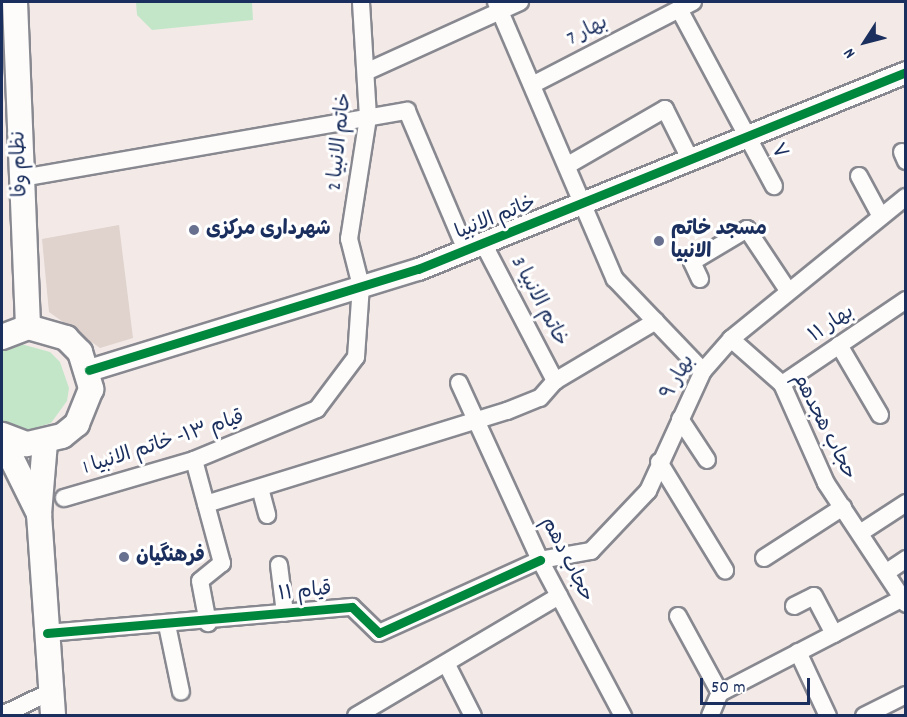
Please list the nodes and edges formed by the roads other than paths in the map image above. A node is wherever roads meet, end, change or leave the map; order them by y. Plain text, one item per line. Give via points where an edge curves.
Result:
1 (15, 2) edge
2 (361, 2) edge
3 (520, 2) edge
4 (686, 5) edge
5 (500, 6) edge
6 (368, 71) junction
7 (906, 72) edge
8 (534, 84) junction
9 (368, 117) junction
10 (746, 139) junction
11 (691, 161) junction
12 (568, 165) junction
13 (859, 176) dead end
14 (22, 178) junction
15 (774, 186) dead end
16 (906, 197) edge
17 (584, 203) junction
18 (879, 213) junction
19 (474, 247) junction
20 (700, 279) dead end
21 (361, 286) junction
22 (787, 289) junction
23 (906, 300) edge
24 (656, 321) junction
25 (28, 327) junction
26 (2, 337) edge
27 (731, 339) junction
28 (839, 345) junction
29 (89, 370) junction
30 (703, 371) junction
31 (555, 381) junction
32 (459, 383) dead end
33 (782, 384) junction
34 (880, 415) dead end
35 (680, 419) junction
36 (477, 421) junction
37 (2, 437) edge
38 (45, 443) junction
39 (194, 460) junction
40 (707, 460) dead end
41 (660, 462) junction
42 (260, 488) junction
43 (64, 498) dead end
44 (906, 503) edge
45 (206, 504) junction
46 (843, 507) junction
47 (39, 514) junction
48 (267, 515) dead end
49 (860, 533) junction
50 (764, 558) dead end
51 (906, 559) edge
52 (540, 560) junction
53 (279, 565) dead end
54 (725, 570) dead end
55 (887, 572) junction
56 (559, 596) junction
57 (904, 601) edge
58 (794, 606) dead end
59 (285, 613) junction
60 (678, 616) dead end
61 (208, 622) junction
62 (167, 625) junction
63 (47, 633) junction
64 (834, 634) junction
65 (798, 652) junction
66 (447, 665) junction
67 (181, 692) dead end
68 (720, 693) junction
69 (906, 695) edge
70 (51, 704) edge
71 (618, 714) edge
72 (869, 714) edge
73 (2, 715) edge
74 (356, 716) edge
75 (473, 716) edge
76 (710, 716) edge
77 (828, 716) edge

1 - 14 main road, نظام وفا
2 - 6 street, خاتم الانبیا 2
3 - 5 street
4 - 8 street, بهار 7
4 - 10 street, ۷
5 - 6 street
5 - 8 street
6 - 9 street, خاتم الانبیا 2
7 - 10 street, خاتم الانبیا
8 - 12 street
9 - 14 street
9 - 19 street, خاتم الانبیا 3 via 406,111
9 - 21 street, خاتم الانبیا 2 via 349,239
10 - 11 street, خاتم الانبیا
10 - 15 street, ۷
11 - 12 street via 665,109
11 - 17 street, خاتم الانبیا
12 - 17 street
13 - 18 street
14 - 25 main road, نظام وفا
16 - 18 street, بهار ۹
17 - 19 street, خاتم الانبیا
17 - 24 street via 615,279
18 - 22 street, بهار ۹
19 - 21 street, خاتم الانبیا
19 - 31 street, خاتم الانبیا 3
20 - 22 street via 692,262 747,229
21 - 29 street, خاتم الانبیا
21 - 39 street, قیام ۱۳- خاتم الانبیا 1 via 356,357 316,409
22 - 27 street, بهار ۹
23 - 28 street, بهار ۱۱
24 - 30 street
24 - 31 street
25 - 26 main road
25 - 29 main road via 66,338
27 - 30 street, بهار ۹
27 - 33 street, حجاب هجدهم
28 - 33 street, بهار ۱۱
28 - 34 street
29 - 38 main road via 91,389 77,424
30 - 35 street, بهار ۹
31 - 36 street via 540,398
32 - 36 street, حجاب دهم
33 - 46 street, حجاب هجدهم
35 - 40 street
35 - 41 street, بهار ۹
36 - 42 street
36 - 52 street, حجاب دهم
37 - 38 main road via 26,444
37 - 47 main road
38 - 47 main road
39 - 43 street, قیام ۱۳- خاتم الانبیا 1
39 - 45 street
41 - 52 street, بهار ۹ via 648,491 591,551
41 - 54 street
42 - 45 street
42 - 48 street
44 - 49 street
45 - 61 street via 222,563 200,581
46 - 49 street, حجاب هجدهم
46 - 50 street
47 - 63 main road
49 - 55 street, حجاب هجدهم
51 - 55 street
52 - 56 street, حجاب دهم
52 - 59 street, قیام ۱۱ via 380,633 352,607
53 - 59 street
55 - 57 street, حجاب هجدهم
56 - 66 street
56 - 71 street, حجاب دهم
57 - 64 street
58 - 64 street via 814,596
59 - 61 street, قیام ۱۱
60 - 68 street
61 - 62 street, قیام ۱۱
62 - 63 street, قیام ۱۱
62 - 67 street
63 - 70 main road
64 - 65 street
65 - 68 street
65 - 77 street
66 - 74 street
66 - 75 street
68 - 76 street
69 - 72 street
70 - 73 street

